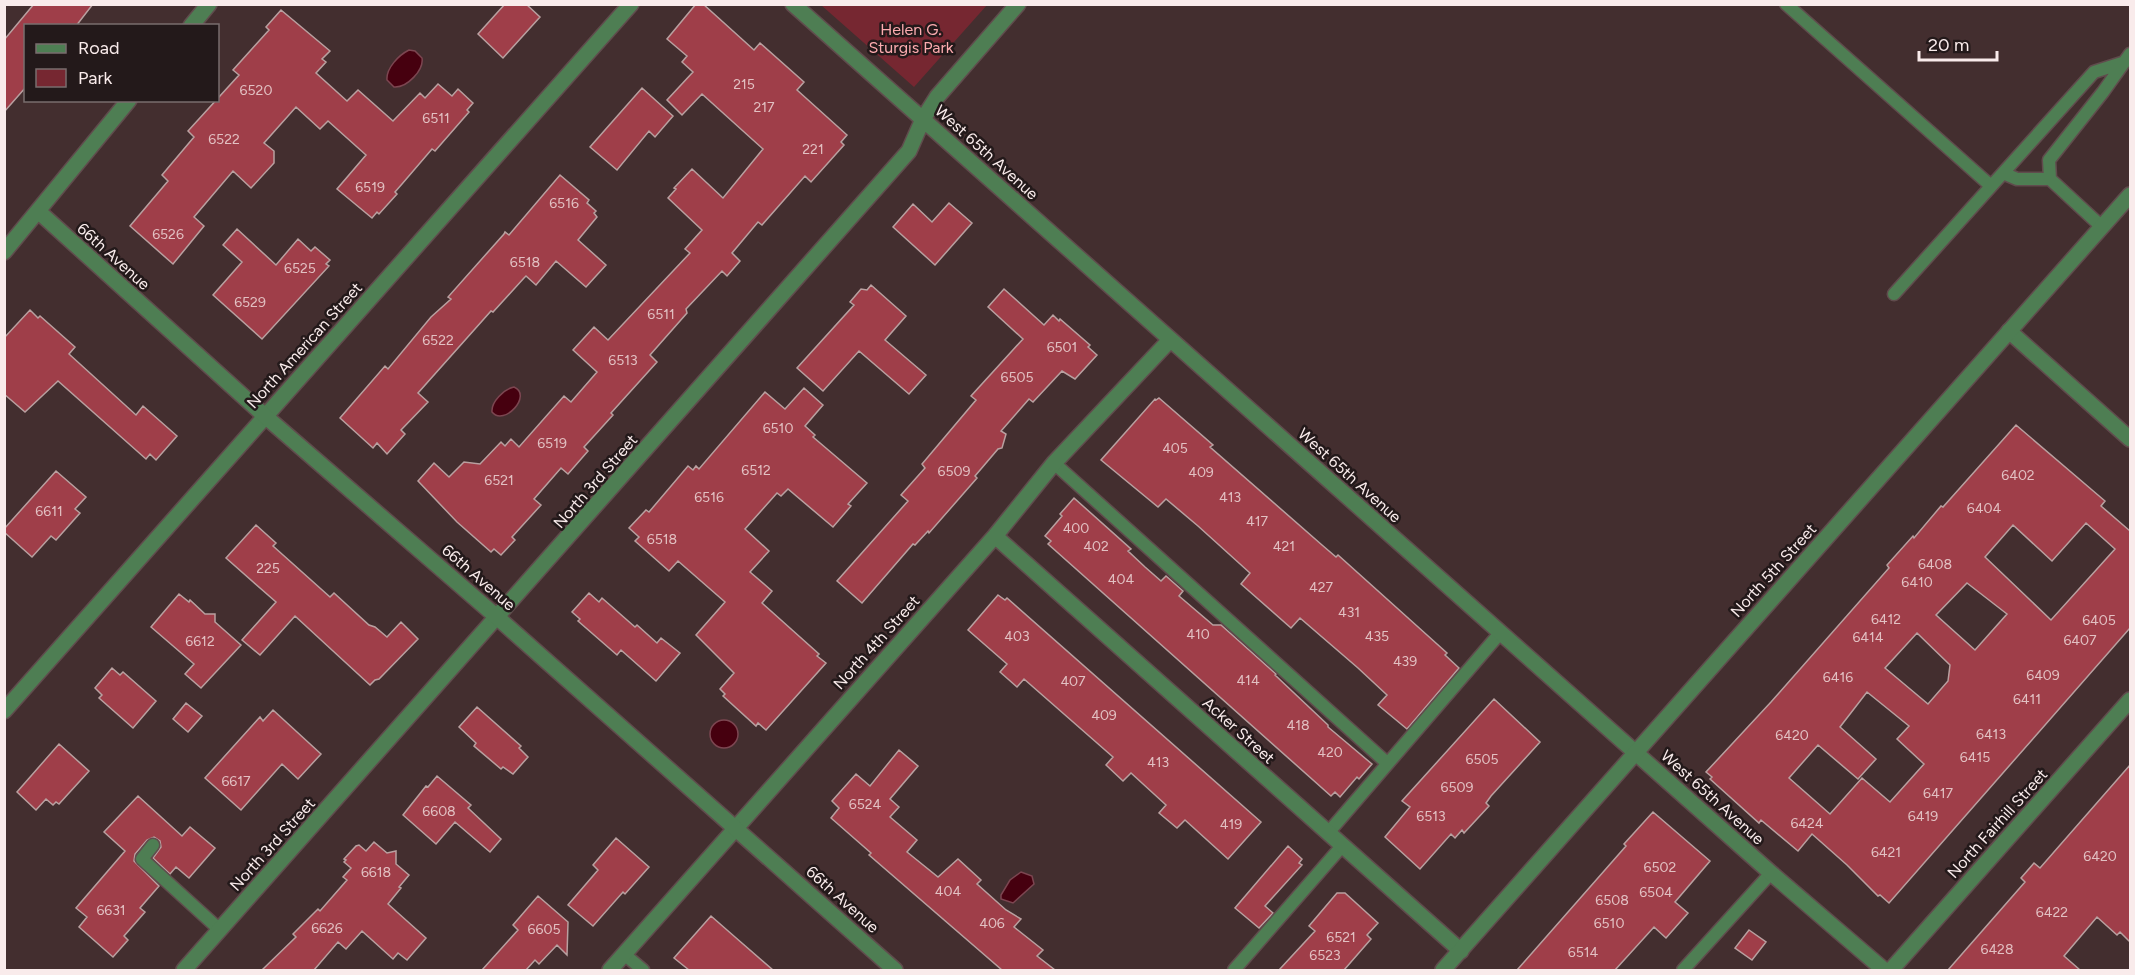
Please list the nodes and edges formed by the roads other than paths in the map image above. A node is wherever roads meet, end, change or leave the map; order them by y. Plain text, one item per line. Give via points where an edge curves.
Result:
1 (209, 4) edge
2 (631, 4) edge
3 (793, 4) edge
4 (1018, 4) edge
5 (1786, 4) edge
6 (193, 24) edge
7 (2128, 58) edge
8 (127, 102) edge
9 (923, 120) junction
10 (2003, 173) junction
11 (2050, 179) junction
12 (1991, 186) junction
13 (2130, 195) edge
14 (38, 212) junction
15 (2102, 227) junction
16 (4, 252) edge
17 (1894, 294) dead end
18 (2009, 331) junction
19 (1170, 340) junction
20 (265, 416) junction
21 (2130, 439) edge
22 (1054, 463) junction
23 (994, 536) junction
24 (498, 618) junction
25 (1501, 632) junction
26 (2130, 700) edge
27 (4, 711) edge
28 (1636, 752) junction
29 (1388, 763) junction
30 (735, 828) junction
31 (1328, 833) junction
32 (153, 844) dead end
33 (1342, 846) junction
34 (1771, 873) junction
35 (220, 930) junction
36 (1461, 951) junction
37 (624, 954) junction
38 (184, 970) edge
39 (609, 970) edge
40 (643, 970) edge
41 (896, 970) edge
42 (1234, 970) edge
43 (1443, 970) edge
44 (1683, 970) edge
45 (1884, 970) edge
46 (1891, 970) edge

1 - 6 street
2 - 20 street, North American Street
3 - 9 street, West 65th Avenue
4 - 9 street, North 3rd Street via 937,98
5 - 12 lane
7 - 10 lane via 2094,72
7 - 11 lane via 2049,159
8 - 14 street
9 - 19 street, West 65th Avenue
9 - 24 street, North 3rd Street via 909,151
10 - 11 lane via 2017,179
10 - 12 lane
11 - 15 lane
12 - 17 lane
13 - 15 street, North 5th Street
14 - 16 street
14 - 20 street, 66th Avenue
15 - 18 street, North 5th Street
18 - 21 street
18 - 28 street, North 5th Street
19 - 22 street, North 4th Street
19 - 25 street, West 65th Avenue
20 - 24 street, 66th Avenue
20 - 27 street, North American Street
22 - 23 street, North 4th Street
22 - 29 lane
23 - 30 street, North 4th Street
23 - 31 street, Acker Street
24 - 30 street, 66th Avenue
24 - 35 street, North 3rd Street
25 - 28 street, West 65th Avenue
25 - 29 lane
26 - 46 street, North Fairhill Street
28 - 34 street, West 65th Avenue
28 - 36 street, North 5th Street
29 - 31 lane
30 - 37 street, North 4th Street
30 - 41 street, 66th Avenue
31 - 33 street, Acker Street
32 - 35 lane via 142,859
33 - 36 street, Acker Street
33 - 42 lane
34 - 44 lane
34 - 45 street, West 65th Avenue
35 - 38 street, North 3rd Street
36 - 43 street, North 5th Street
37 - 39 street, North 4th Street
37 - 40 lane

